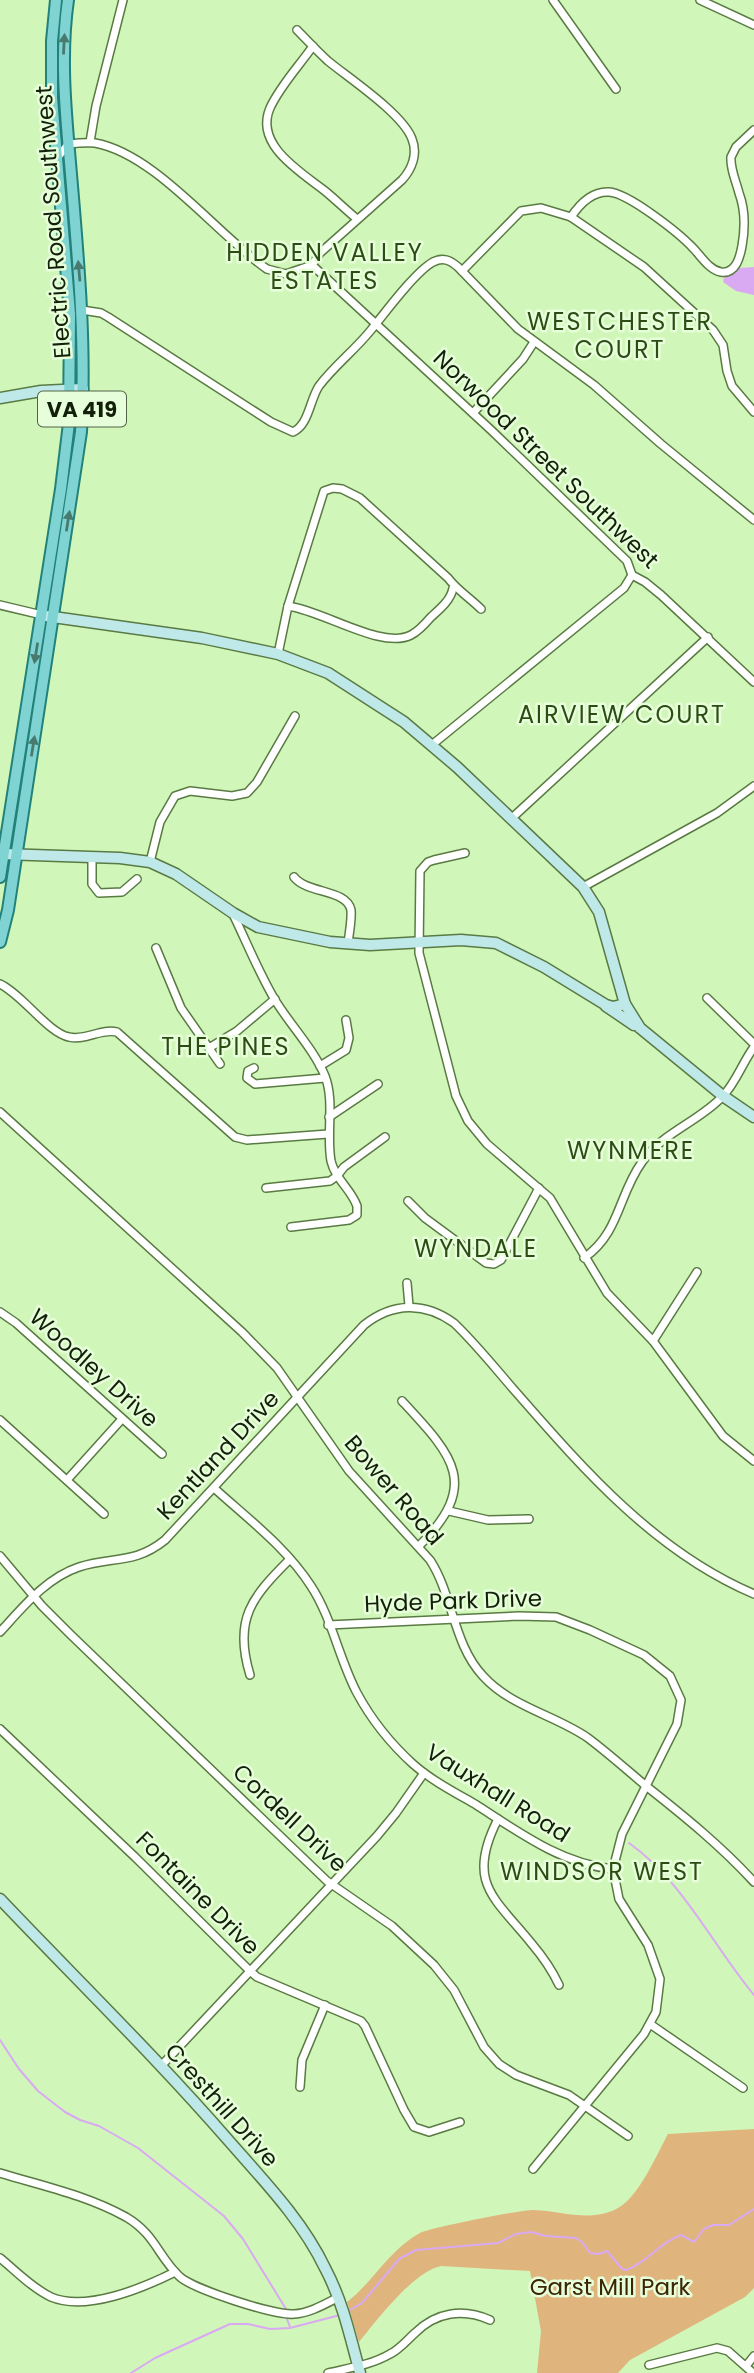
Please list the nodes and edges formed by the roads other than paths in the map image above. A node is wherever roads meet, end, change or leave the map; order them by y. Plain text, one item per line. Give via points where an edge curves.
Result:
1 (56, 0) edge
2 (68, 0) edge
3 (123, 0) edge
4 (554, 0) edge
5 (700, 0) edge
6 (754, 24) edge
7 (297, 30) dead end
8 (313, 46) junction
9 (617, 89) dead end
10 (754, 130) edge
11 (90, 142) junction
12 (68, 144) junction
13 (56, 161) junction
14 (570, 217) junction
15 (357, 219) junction
16 (312, 265) junction
17 (462, 271) junction
18 (82, 310) junction
19 (376, 323) junction
20 (534, 342) junction
21 (70, 389) junction
22 (83, 389) junction
23 (0, 398) edge
24 (754, 412) edge
25 (473, 413) junction
26 (752, 515) edge
27 (632, 575) junction
28 (453, 588) junction
29 (0, 605) edge
30 (288, 606) junction
31 (481, 609) dead end
32 (48, 616) junction
33 (708, 637) junction
34 (278, 654) junction
35 (754, 682) edge
36 (295, 716) dead end
37 (433, 744) junction
38 (754, 786) edge
39 (512, 818) junction
40 (465, 853) dead end
41 (6, 855) edge
42 (92, 857) junction
43 (150, 862) junction
44 (0, 877) edge
45 (294, 877) dead end
46 (137, 879) dead end
47 (583, 887) junction
48 (233, 914) junction
49 (0, 942) edge
50 (419, 943) junction
51 (348, 944) junction
52 (156, 948) dead end
53 (0, 984) edge
54 (707, 998) dead end
55 (275, 999) junction
56 (603, 1004) junction
57 (625, 1004) junction
58 (346, 1020) dead end
59 (640, 1028) junction
60 (754, 1045) edge
61 (209, 1048) junction
62 (220, 1064) dead end
63 (320, 1066) junction
64 (254, 1068) dead end
65 (325, 1078) junction
66 (378, 1084) dead end
67 (723, 1096) junction
68 (0, 1112) edge
69 (329, 1117) junction
70 (754, 1117) edge
71 (328, 1133) junction
72 (385, 1137) dead end
73 (337, 1176) junction
74 (266, 1188) dead end
75 (539, 1188) junction
76 (408, 1200) dead end
77 (291, 1227) dead end
78 (584, 1258) junction
79 (697, 1272) dead end
80 (407, 1283) dead end
81 (410, 1306) junction
82 (0, 1312) edge
83 (653, 1341) junction
84 (298, 1397) junction
85 (402, 1401) dead end
86 (121, 1419) junction
87 (0, 1420) edge
88 (162, 1454) dead end
89 (754, 1461) edge
90 (67, 1480) junction
91 (214, 1488) junction
92 (449, 1511) junction
93 (104, 1514) dead end
94 (530, 1519) dead end
95 (419, 1546) junction
96 (0, 1556) edge
97 (290, 1559) junction
98 (754, 1594) edge
99 (33, 1596) junction
100 (454, 1618) junction
101 (328, 1625) junction
102 (0, 1632) edge
103 (250, 1675) dead end
104 (0, 1729) edge
105 (424, 1773) junction
106 (645, 1785) junction
107 (498, 1819) junction
108 (613, 1869) junction
109 (752, 1877) edge
110 (330, 1884) junction
111 (0, 1899) edge
112 (250, 1971) junction
113 (559, 1985) dead end
114 (325, 2005) junction
115 (650, 2024) junction
116 (162, 2065) junction
117 (300, 2087) dead end
118 (743, 2088) dead end
119 (585, 2106) junction
120 (460, 2122) dead end
121 (628, 2136) dead end
122 (533, 2169) dead end
123 (0, 2173) edge
124 (0, 2258) edge
125 (175, 2273) junction
126 (339, 2297) junction
127 (490, 2320) dead end
128 (754, 2356) edge
129 (649, 2365) dead end
130 (746, 2366) junction
131 (359, 2370) edge
132 (328, 2373) edge
133 (753, 2373) edge

1 - 13 main road, Electric Road Southwest / VA 419 via 51,70
12 -> 2 main road, Electric Road Southwest / VA 419 via 64,62
3 - 11 street
4 - 9 street
5 - 6 street
7 - 8 street
8 - 15 street via 273,102 267,129 288,162
8 - 15 street via 401,122 414,144 414,160 407,174
10 - 14 street via 731,157 744,228 738,262 731,270 713,268 669,227 615,192 590,197
11 - 12 street
11 - 16 street via 113,148 152,171 267,269 286,274
12 - 13 street
18 -> 12 main road, Electric Road Southwest / VA 419
13 - 21 main road, Electric Road Southwest / VA 419 via 70,314
14 - 17 street via 541,208 521,211
14 - 24 street via 644,267 713,330 723,345 732,386
15 - 16 street
16 - 19 street, Norwood Street Southwest
17 - 19 street via 449,261 434,262
17 - 20 street
18 - 19 street via 108,317 293,432 300,428 321,384
18 - 22 main road, Electric Road Southwest / VA 419
19 - 25 street, Norwood Street Southwest
20 - 25 street
20 - 26 street via 594,385
21 - 22 street
21 - 23 street
21 - 32 main road, Electric Road Southwest / VA 419
32 -> 22 main road, Electric Road Southwest / VA 419 via 74,488
25 - 27 street, Norwood Street Southwest via 627,561
27 - 33 street, Norwood Street Southwest
27 - 37 street via 624,589
28 - 30 street via 450,598 417,631 394,640
28 - 30 street via 448,578 360,498 333,488 324,491
28 - 31 street
29 - 32 street
30 - 34 street
32 - 34 street
41 -> 32 main road, Electric Road Southwest / VA 419
32 -> 41 main road, Electric Road Southwest / VA 419 via 10,812
33 - 35 street, Norwood Street Southwest
33 - 39 street
34 - 37 street via 346,683
36 - 43 street via 247,793 232,796 190,791 175,796 160,822
37 - 39 street
38 - 47 street via 717,813
39 - 47 street
40 - 50 street via 428,862 421,871
41 - 42 street
41 - 44 main road, VA 419
41 - 49 main road, VA 419 via 8,910
42 - 43 street
42 - 46 street via 92,884 99,893 122,892
43 - 48 street via 176,874
45 - 51 street via 304,886 347,901 351,911
47 - 57 street via 606,933
48 - 51 street via 270,931
48 - 55 street
50 - 51 street
50 - 56 street via 496,943
50 - 75 street via 456,1096 468,1121
52 - 61 street via 175,997
53 - 71 street via 67,1037 117,1032 235,1138
54 - 60 street
55 - 61 street
55 - 63 street
56 - 57 street
56 - 59 street
57 - 59 street
58 - 63 street via 346,1050
59 - 67 street
60 - 67 street
61 - 62 street
63 - 65 street
64 - 65 street via 247,1078 256,1084
65 - 69 street
66 - 69 street
67 - 70 street
67 - 78 street via 641,1163 614,1225
68 - 84 street, Bower Road via 242,1332
69 - 71 street
71 - 73 street
72 - 73 street
73 - 74 street via 323,1182
73 - 77 street via 358,1206 356,1215 349,1220
75 - 76 street via 501,1260 494,1264 486,1263 425,1218
75 - 78 street via 550,1198
78 - 83 street via 607,1293
79 - 83 street
80 - 81 street
81 - 84 street, Kentland Drive via 381,1313 364,1325
81 - 98 street via 454,1323 632,1516 687,1558
82 - 86 street, Woodley Drive
83 - 89 street via 723,1436
84 - 91 street, Kentland Drive
84 - 95 street, Bower Road via 349,1471
85 - 92 street via 449,1459 454,1485
86 - 88 street, Woodley Drive
86 - 90 street
87 - 90 street
90 - 93 street
91 - 97 street, Vauxhall Road
91 - 99 street, Kentland Drive via 155,1548 125,1560 73,1569
92 - 94 street via 488,1520
92 - 95 street
95 - 100 street, Bower Road via 440,1578
96 - 99 street, Cordell Drive
97 - 101 street, Vauxhall Road via 312,1588
97 - 103 street via 258,1594 246,1615 243,1642
99 - 102 street, Kentland Drive
99 - 110 street, Cordell Drive
100 - 101 street, Hyde Park Drive
100 - 106 street, Bower Road via 469,1658 491,1685 586,1737
100 - 106 street, Hyde Park Drive via 556,1617 644,1655 663,1668 676,1685 680,1711
101 - 105 street, Vauxhall Road via 368,1711
104 - 112 street, Fontaine Drive
105 - 107 street, Vauxhall Road
105 - 110 street via 396,1813
106 - 108 street, Hyde Park Drive via 622,1834
106 - 109 street, Bower Road
107 - 108 street, Vauxhall Road via 565,1857
107 - 113 street via 486,1852 489,1891
108 - 115 street, Hyde Park Drive via 619,1899 657,1967 660,1992
110 - 112 street
110 - 119 street, Cordell Drive via 393,1926 434,1965 499,2064
111 - 116 street, Cresthill Drive
112 - 114 street, Fontaine Drive
112 - 116 street
114 - 117 street via 302,2060
114 - 120 street, Fontaine Drive via 365,2026 415,2127 429,2132
115 - 118 street
115 - 119 street, Hyde Park Drive
116 - 126 street, Cresthill Drive via 281,2201 319,2256
119 - 121 street, Cordell Drive
119 - 122 street, Hyde Park Drive
123 - 125 street via 85,2197 127,2218 147,2233
124 - 125 street via 48,2295 77,2303
125 - 126 street via 197,2287 285,2314 301,2313
126 - 131 street, Cresthill Drive
127 - 131 street via 461,2312 441,2316 423,2325 396,2351
128 - 130 street
129 - 130 street via 717,2348
130 - 133 street
131 - 132 street

